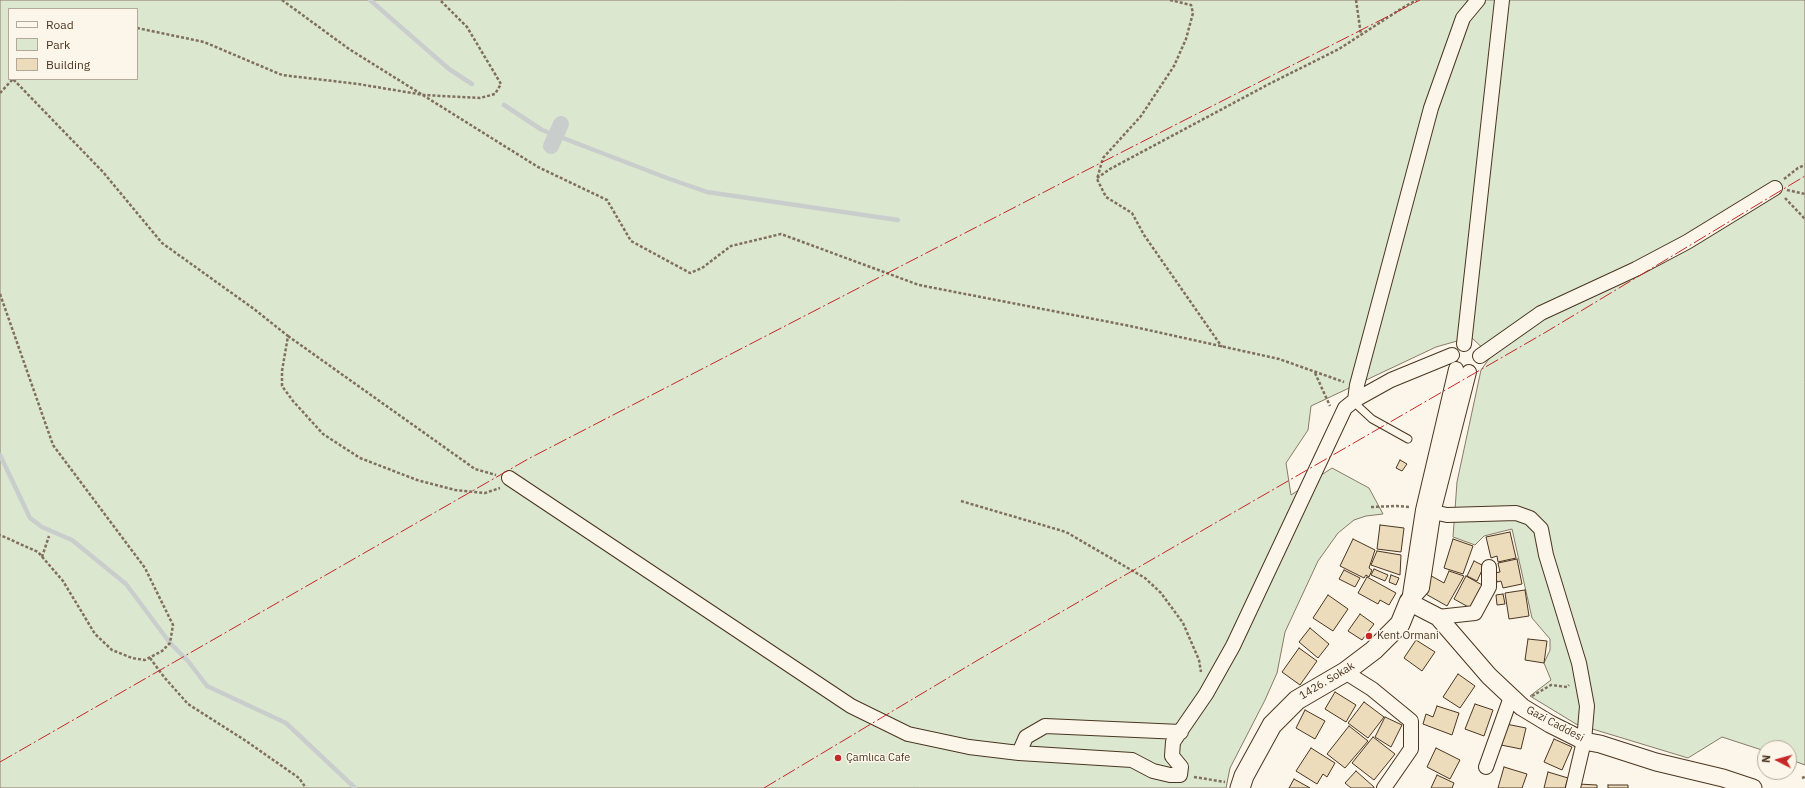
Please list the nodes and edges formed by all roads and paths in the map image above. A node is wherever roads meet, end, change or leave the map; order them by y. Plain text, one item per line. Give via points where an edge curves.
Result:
1 (282, 0) edge
2 (440, 0) edge
3 (1170, 0) edge
4 (1356, 0) edge
5 (1418, 0) edge
6 (1478, 0) edge
7 (1502, 0) edge
8 (138, 28) edge
9 (1360, 35) junction
10 (11, 80) edge
11 (13, 80) edge
12 (0, 93) edge
13 (424, 95) junction
14 (1805, 165) edge
15 (1097, 179) junction
16 (1775, 188) junction
17 (1805, 219) edge
18 (0, 294) edge
19 (288, 336) junction
20 (1464, 344) junction
21 (1222, 348) junction
22 (1452, 355) junction
23 (1480, 356) junction
24 (1463, 370) junction
25 (1315, 373) junction
26 (1357, 385) junction
27 (1355, 400) junction
28 (1335, 427) junction
29 (1408, 439) dead end
30 (509, 478) junction
31 (961, 501) dead end
32 (1371, 507) dead end
33 (1428, 511) junction
34 (0, 535) edge
35 (50, 536) dead end
36 (42, 557) junction
37 (1489, 567) dead end
38 (1409, 602) junction
39 (1438, 617) junction
40 (150, 658) junction
41 (1345, 672) junction
42 (1571, 684) dead end
43 (1206, 694) junction
44 (1517, 702) junction
45 (1181, 732) junction
46 (1584, 741) junction
47 (1019, 753) junction
48 (1486, 767) dead end
49 (1180, 775) junction
50 (1241, 786) edge
51 (306, 788) edge
52 (1384, 788) edge
53 (1573, 788) edge
54 (1753, 788) edge

1 - 13 path via 348,49
2 - 13 path via 467,27 501,84 495,94 480,98
3 - 15 path via 1191,5 1193,12 1186,40 1174,66 1146,109 1121,140 1102,158
4 - 9 path
5 - 9 path via 1404,6
6 - 26 street via 1463,18 1432,108
7 - 20 street
8 - 13 path via 204,42 282,76 358,84
9 - 15 path via 1110,169
10 - 12 path
11 - 19 path via 103,172 162,243
13 - 21 path via 538,167 607,200 631,241 690,273 702,268 731,246 781,234 920,285 1130,326
14 - 16 path
15 - 21 path via 1106,197 1132,213 1144,235
16 - 17 path
16 - 23 street via 1687,242 1541,313
18 - 40 path via 53,445 145,568 173,625 170,643
19 - 30 path via 475,469
19 - 30 path via 282,386 323,434 360,458 417,480 455,490 485,493 502,488
20 - 22 street via 1457,347
20 - 23 street via 1471,344
21 - 25 path via 1279,359
22 - 24 street via 1453,365
22 - 27 street via 1391,380
23 - 24 street via 1477,367
24 - 33 street
25 - 26 path
25 - 28 path via 1333,413
26 - 27 street
27 - 28 street via 1345,408
27 - 29 lane via 1372,419
28 - 43 street via 1233,646
30 - 47 street via 851,706 908,734 969,747
31 - 43 path via 1066,532 1145,578 1161,593 1183,623 1199,660
32 - 33 path via 1397,506
33 - 38 street via 1422,588
33 - 46 street via 1447,515 1516,513 1530,518 1541,529 1546,555 1584,686 1587,706
34 - 36 path via 38,552
35 - 36 path
36 - 40 path via 63,581 95,634 112,650 132,658
37 - 39 street via 1488,587 1475,613
38 - 39 street, Gazi Caddesi
38 - 41 main road, 1426. Sokak via 1400,624 1374,650
39 - 44 street, Gazi Caddesi via 1471,657
40 - 51 path via 188,704 299,778
41 - 50 main road, 1426. Sokak via 1296,700 1272,725
41 - 52 street via 1372,689 1411,721 1411,749
42 - 44 path via 1567,687 1551,685
43 - 45 street
44 - 46 street, Gazi Caddesi via 1550,724
44 - 48 street
45 - 47 street via 1045,726 1026,737
45 - 49 street via 1173,742 1172,756 1181,766
46 - 53 street
46 - 54 street, Gazi Caddesi
47 - 49 street via 1132,760 1154,771
49 - 50 path

